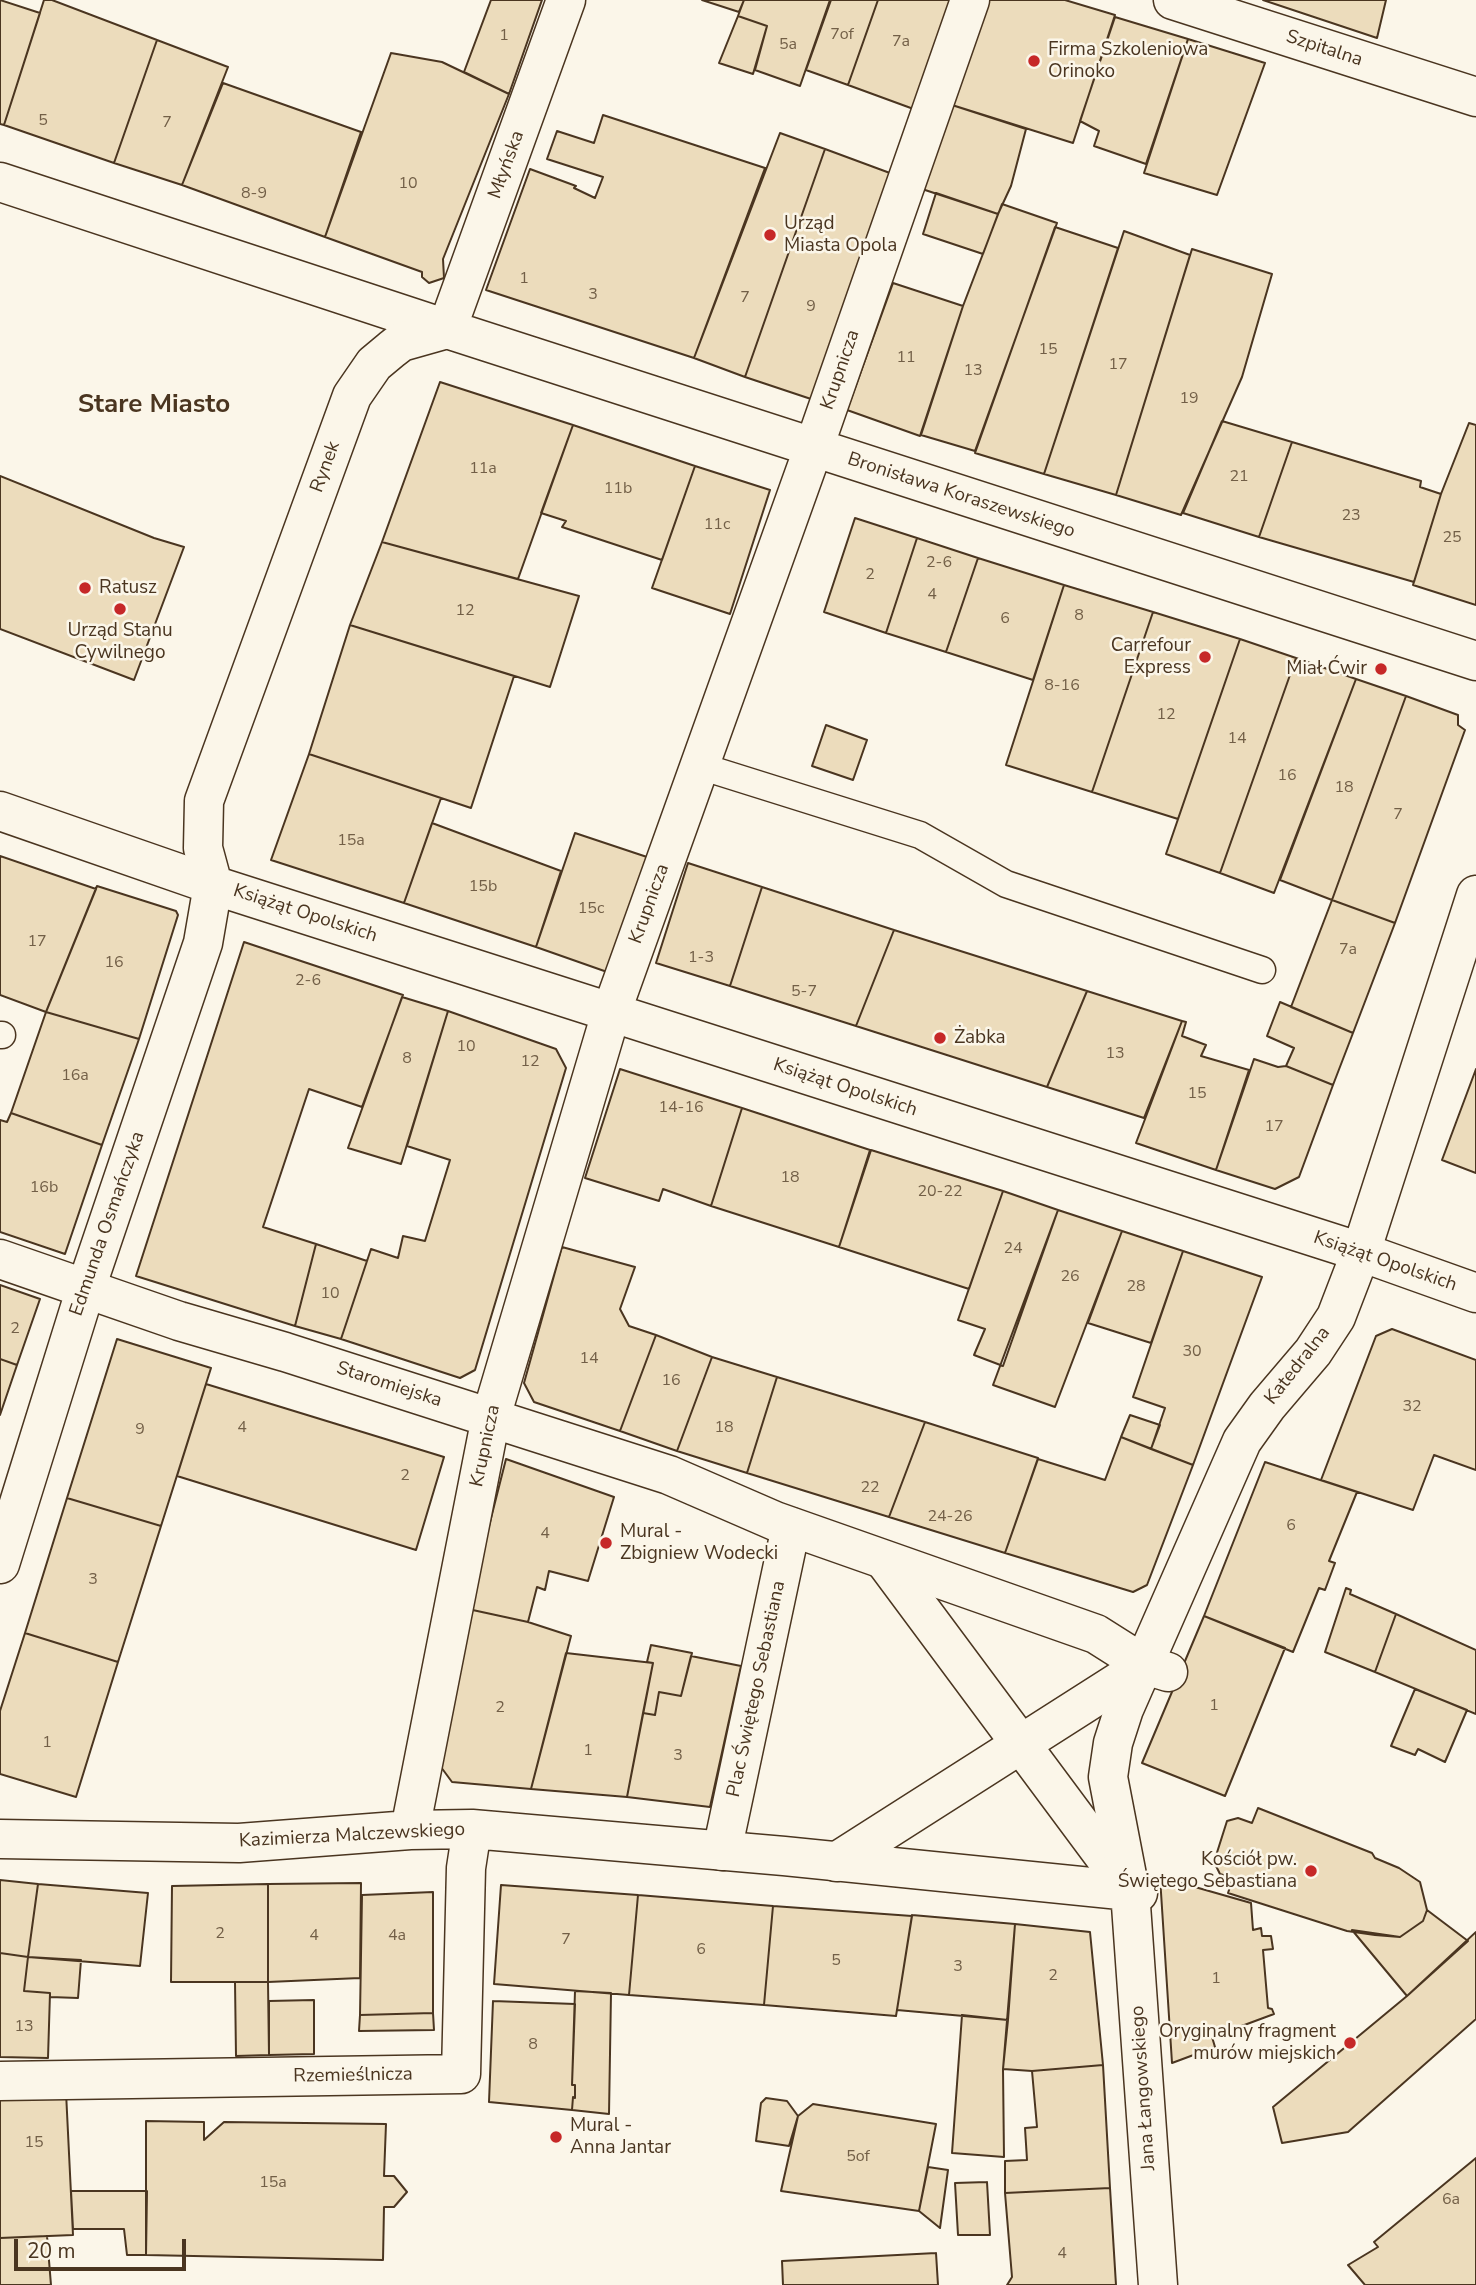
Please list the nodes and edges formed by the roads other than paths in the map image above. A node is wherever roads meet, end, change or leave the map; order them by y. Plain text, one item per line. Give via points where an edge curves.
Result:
1 (566, 0) edge
2 (970, 0) edge
3 (1173, 0) edge
4 (1476, 97) edge
5 (0, 182) edge
6 (447, 329) junction
7 (813, 449) junction
8 (1476, 661) edge
9 (700, 766) junction
10 (0, 811) edge
11 (214, 885) junction
12 (1476, 895) edge
13 (1262, 970) dead end
14 (611, 1013) junction
15 (1361, 1252) junction
16 (0, 1259) edge
17 (86, 1288) junction
18 (1476, 1293) edge
19 (491, 1417) junction
20 (783, 1524) junction
21 (884, 1560) junction
22 (0, 1564) edge
23 (1157, 1668) junction
24 (1021, 1744) junction
25 (472, 1829) junction
26 (410, 1830) junction
27 (0, 1839) edge
28 (713, 1850) junction
29 (836, 1862) junction
30 (1136, 1892) junction
31 (0, 2081) edge
32 (1158, 2285) edge

1 - 6 street, Młyńska
2 - 7 street, Krupnicza
3 - 4 street, Szpitalna
5 - 6 street
6 - 7 street, Bronisława Koraszewskiego
6 - 11 street, Rynek via 401,342 374,364 352,396 204,801 203,848
7 - 8 street, Bronisława Koraszewskiego
7 - 9 street, Krupnicza
9 - 13 lane via 920,835 1006,884
9 - 14 street, Krupnicza
10 - 11 street
11 - 14 street, Książąt Opolskich
11 - 17 street, Edmunda Osmańczyka via 203,943
12 - 15 street, Katedralna
14 - 15 street, Książąt Opolskich
14 - 19 street, Krupnicza
15 - 18 street, Książąt Opolskich
15 - 23 street, Katedralna via 1336,1317 1242,1441
16 - 17 street, Staromiejska
17 - 19 street, Staromiejska
17 - 22 street, Edmunda Osmańczyka
19 - 20 street, Staromiejska via 669,1475
19 - 26 street, Krupnicza
20 - 21 street
20 - 28 street, Plac Świętego Sebastiana
21 - 23 street via 1096,1634
21 - 24 street
23 - 24 street
23 - 30 street via 1124,1709 1108,1777
24 - 29 street
24 - 30 street
25 - 26 street, Kazimierza Malczewskiego
25 - 28 street, Kazimierza Malczewskiego
25 - 31 street, Rzemieślnicza via 466,1868 461,2074
26 - 27 street, Kazimierza Malczewskiego via 240,1843
28 - 29 street
29 - 30 street
30 - 32 street, Jana Łangowskiego

